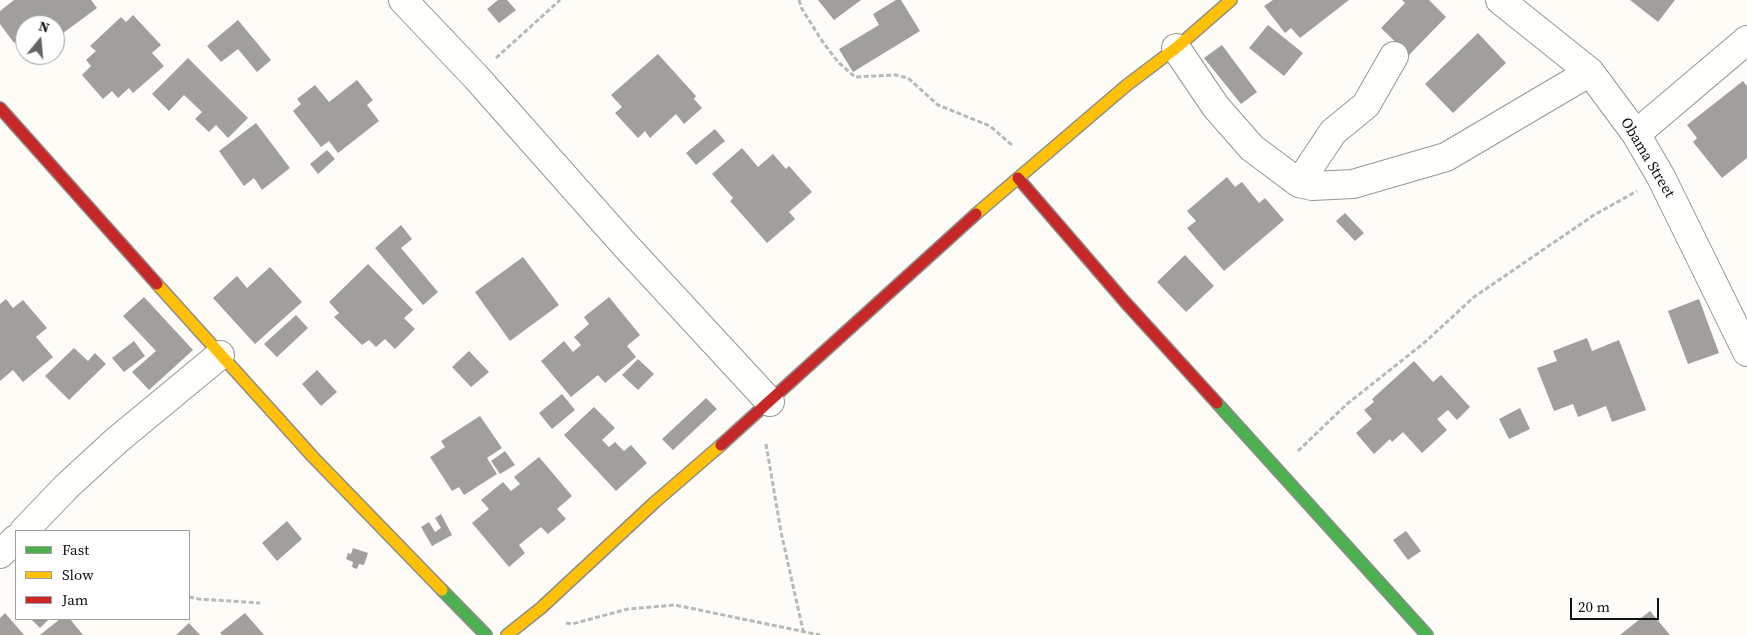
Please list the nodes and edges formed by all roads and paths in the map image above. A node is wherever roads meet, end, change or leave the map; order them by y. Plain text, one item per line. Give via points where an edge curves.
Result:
1 (403, 0) edge
2 (560, 0) edge
3 (799, 0) edge
4 (1232, 0) edge
5 (1500, 0) edge
6 (1747, 40) edge
7 (1176, 48) junction
8 (1394, 56) dead end
9 (1590, 72) junction
10 (476, 77) junction
11 (0, 108) edge
12 (1636, 134) junction
13 (1033, 166) junction
14 (1661, 177) junction
15 (1018, 178) junction
16 (1299, 183) junction
17 (1747, 352) edge
18 (220, 355) junction
19 (766, 405) junction
20 (1278, 470) junction
21 (25, 530) edge
22 (15, 540) edge
23 (0, 554) edge
24 (190, 597) edge
25 (260, 604) dead end
26 (564, 623) dead end
27 (803, 630) junction
28 (486, 635) edge
29 (507, 635) edge
30 (804, 635) edge
31 (820, 635) edge
32 (1427, 635) edge

1 - 10 street
2 - 10 path
3 - 13 path via 822,41 838,62 856,77 895,75 908,78 938,105 990,126
4 - 7 street
5 - 9 street, Obama Street
6 - 12 street
7 - 13 street via 1127,85
7 - 16 street via 1216,107 1252,148
8 - 16 street via 1366,105 1333,132
9 - 12 street, Obama Street
9 - 16 street via 1446,157 1353,184
10 - 19 street
11 - 18 street
12 - 14 street, Obama Street
13 - 15 street
14 - 17 street, Obama Street
14 - 20 path via 1594,215 1474,297 1424,343 1347,404
15 - 19 street
15 - 20 street via 1125,302
18 - 21 street via 109,448
18 - 28 street via 313,457
19 - 27 path via 780,532
19 - 29 street
20 - 32 street
22 - 23 street
24 - 25 path
26 - 27 path via 572,624 628,609 675,605
27 - 30 path
27 - 31 path

